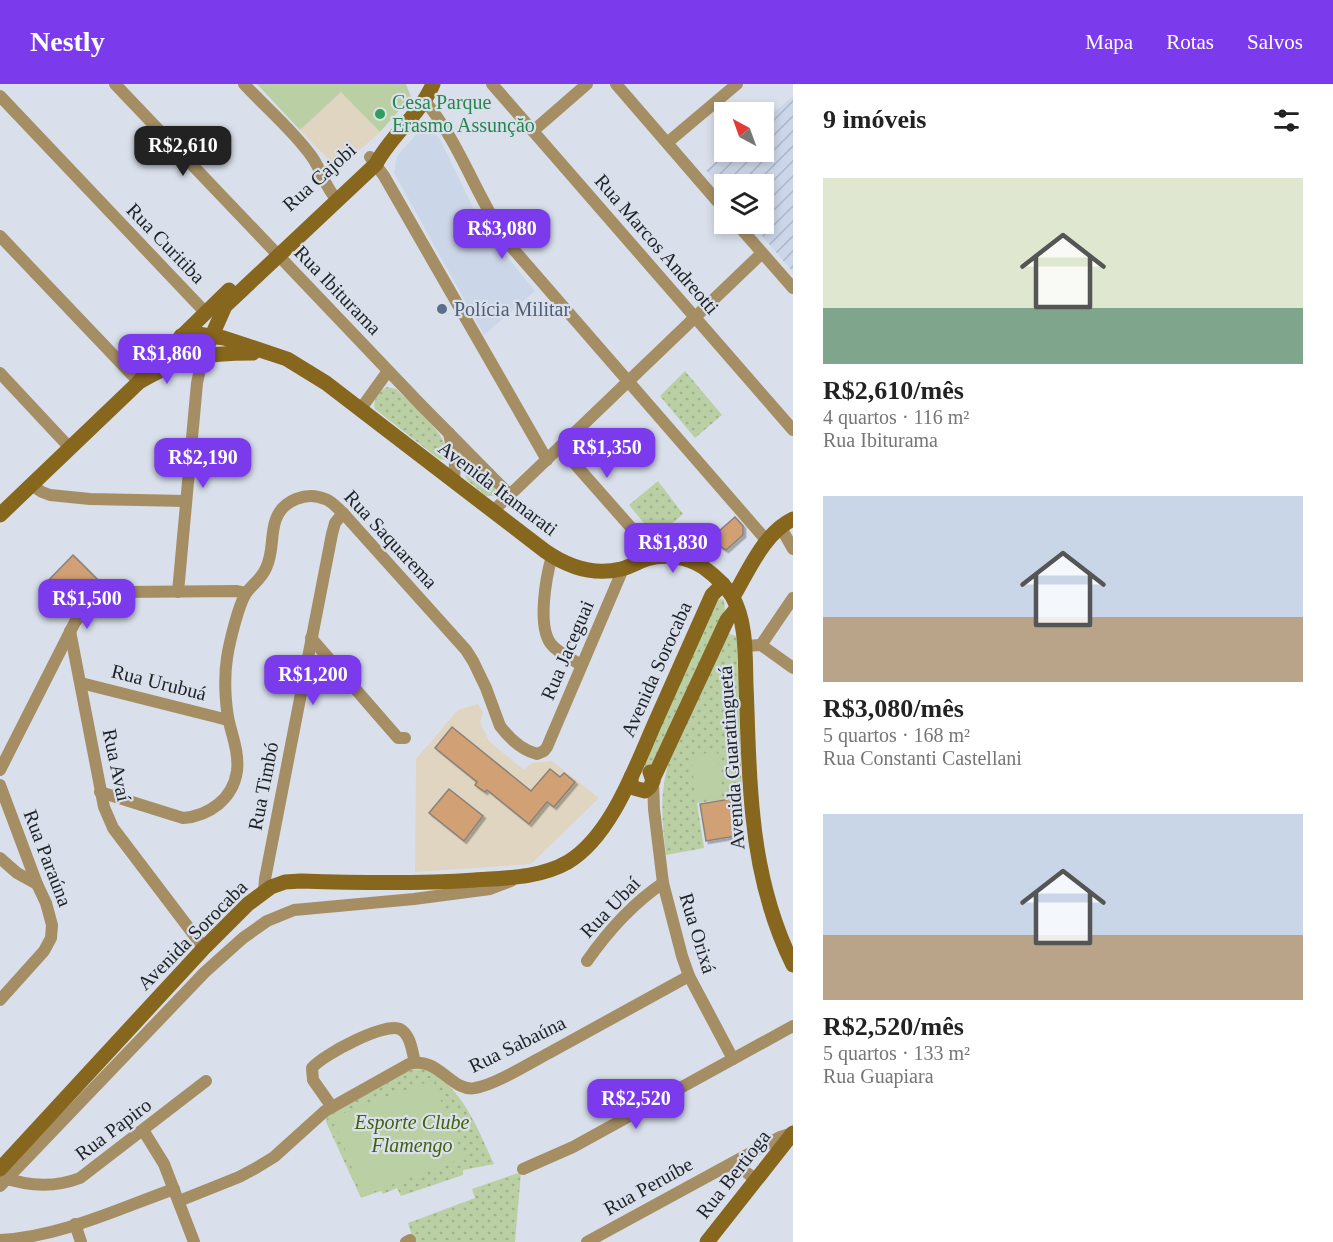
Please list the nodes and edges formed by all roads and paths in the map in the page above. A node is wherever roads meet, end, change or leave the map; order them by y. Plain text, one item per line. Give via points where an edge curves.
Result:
1 (115, 84) edge
2 (244, 84) edge
3 (433, 84) edge
4 (492, 84) edge
5 (588, 84) edge
6 (616, 84) edge
7 (737, 84) edge
8 (0, 96) edge
9 (425, 101) junction
10 (533, 130) junction
11 (667, 143) junction
12 (376, 158) junction
13 (714, 197) edge
14 (334, 198) junction
15 (746, 234) edge
16 (0, 236) edge
17 (275, 253) junction
18 (762, 253) junction
19 (793, 288) edge
20 (205, 312) junction
21 (695, 318) junction
22 (208, 331) junction
23 (179, 338) junction
24 (265, 353) junction
25 (202, 356) junction
26 (183, 361) junction
27 (388, 371) junction
28 (0, 373) edge
29 (139, 382) junction
30 (628, 382) junction
31 (198, 383) junction
32 (360, 410) junction
33 (793, 430) edge
34 (449, 433) junction
35 (560, 447) junction
36 (70, 448) junction
37 (546, 460) junction
38 (454, 482) junction
39 (32, 484) junction
40 (510, 495) junction
41 (186, 501) junction
42 (493, 511) junction
43 (1, 512) edge
44 (343, 513) junction
45 (786, 523) edge
46 (633, 531) junction
47 (767, 541) junction
48 (793, 549) edge
49 (552, 556) junction
50 (656, 556) junction
51 (628, 566) junction
52 (723, 584) junction
53 (178, 592) junction
54 (246, 593) junction
55 (793, 598) edge
56 (735, 603) junction
57 (70, 631) junction
58 (311, 638) junction
59 (761, 645) junction
60 (745, 646) junction
61 (582, 665) junction
62 (793, 668) edge
63 (81, 683) junction
64 (228, 720) junction
65 (405, 738) dead end
66 (547, 747) joint
67 (0, 770) edge
68 (631, 776) junction
69 (0, 785) edge
70 (647, 785) junction
71 (100, 792) junction
72 (616, 805) junction
73 (0, 858) edge
74 (518, 877) junction
75 (663, 883) junction
76 (37, 884) junction
77 (264, 891) junction
78 (204, 948) junction
79 (587, 961) dead end
80 (793, 965) edge
81 (689, 976) junction
82 (3, 991) edge
83 (793, 1026) edge
84 (733, 1059) junction
85 (415, 1062) junction
86 (206, 1082) dead end
87 (332, 1107) junction
88 (143, 1130) junction
89 (793, 1133) edge
90 (728, 1166) junction
91 (523, 1169) dead end
92 (2, 1177) edge
93 (755, 1179) junction
94 (177, 1195) junction
95 (75, 1224) junction
96 (0, 1240) edge
97 (81, 1242) edge
98 (194, 1242) edge
99 (587, 1242) edge
100 (707, 1242) edge

1 - 17 street, Rua Ibiturama
2 - 14 street via 308,152
3 - 9 street, Rua Cajobi
4 - 10 street, Rua Marcos Andreotti
5 - 10 street
6 - 11 street
7 - 11 street
8 - 20 street, Rua Curitiba
9 - 12 street, Rua Cajobi
9 - 30 street via 442,123 483,204 508,243
10 - 21 street, Rua Marcos Andreotti
11 - 13 street
12 - 14 street, Rua Cajobi
12 - 37 street
14 - 17 street, Rua Cajobi
15 - 18 street
16 - 29 street
17 - 20 street, Rua Cajobi
17 - 22 street, Rua Cajobi via 225,306
17 - 27 street, Rua Ibiturama
18 - 19 street
18 - 21 street
20 - 22 street
20 - 23 street, Rua Cajobi
21 - 30 street
21 - 33 street, Rua Marcos Andreotti
22 - 23 street
22 - 24 street, Avenida Itamarati
22 - 25 street, Rua Cajobi
23 - 26 street via 176,352
23 - 29 street
24 - 25 street, Avenida Itamarati
24 - 32 street, Avenida Itamarati via 300,366
25 - 26 street, Avenida Itamarati
25 - 31 street
26 - 29 street
26 - 31 street
27 - 32 street
27 - 34 street, Rua Ibiturama
28 - 36 street
29 - 36 street
30 - 35 street
30 - 47 street
31 - 41 street
32 - 38 street, Avenida Itamarati
34 - 38 street
34 - 40 street, Rua Ibiturama
35 - 37 street
35 - 46 street
36 - 39 street
37 - 40 street
38 - 42 street, Avenida Itamarati
39 - 41 street via 50,495
39 - 43 street
40 - 42 street
41 - 53 street
42 - 49 street, Avenida Itamarati
44 - 54 street, Rua Saquarema via 318,496 288,502 275,522 272,555 266,569
44 - 58 street, Rua Timbó via 332,534
44 - 66 street, Rua Saquarema via 466,650 505,733 530,752 541,753
45 - 47 street
45 - 48 street
46 - 50 street
46 - 51 street via 635,546
47 - 56 street
49 - 51 street, Avenida Itamarati via 587,571
49 - 61 street via 545,580 547,635 553,646
50 - 51 street, Avenida Itamarati
50 - 52 street, Avenida Itamarati via 690,560
51 - 61 street, Rua Jaceguai
52 - 56 street, Avenida Guaratinguetá
52 - 68 street, Avenida Sorocaba via 712,595
53 - 54 street
53 - 57 street via 123,591 107,596 82,612
54 - 64 street, Rua Saquarema via 227,659
55 - 59 street
56 - 60 street, Avenida Guaratinguetá
56 - 70 street
57 - 63 street, Rua Avaí
57 - 67 street
58 - 65 street via 398,738
58 - 77 street, Rua Timbó
59 - 60 street
59 - 62 street
60 - 80 street, Avenida Guaratinguetá via 752,805 761,872 776,925
61 - 66 street, Rua Jaceguai
63 - 64 street, Rua Urubuá
63 - 71 street, Rua Avaí
64 - 71 street, Rua Saquarema via 237,748 237,772 220,804 208,811 183,818
68 - 70 street via 636,770 650,771
68 - 72 street, Avenida Sorocaba
69 - 76 street, Rua Paraúna
70 - 72 street, Avenida Sorocaba
70 - 75 street, Rua Orixá via 654,809
71 - 78 street, Rua Avaí via 114,828
72 - 74 street, Avenida Sorocaba via 600,833 578,855 544,872
73 - 76 street via 16,873
74 - 77 street, Avenida Sorocaba via 423,884 291,882
74 - 92 street, Avenida Sorocaba via 490,889 294,910 267,921 205,972
75 - 79 street, Rua Ubaí via 609,930
75 - 81 street, Rua Orixá
76 - 82 street, Rua Paraúna via 51,918 51,938 44,951
77 - 78 street, Avenida Sorocaba
78 - 92 street, Avenida Sorocaba
81 - 84 street, Rua Orixá
81 - 85 street, Rua Sabaúna via 516,1071 477,1088 464,1088 440,1069
83 - 84 street
84 - 91 street via 573,1148
85 - 87 street
85 - 87 street via 408,1038 397,1028 362,1037 323,1058 312,1068 312,1076
86 - 88 street, Rua Papiro
87 - 94 street via 256,1168 234,1180
88 - 92 street, Rua Papiro via 85,1175 70,1182 43,1185
88 - 94 street
89 - 90 street, Rua Peruíbe
89 - 93 street, Rua Bertioga
90 - 93 street via 737,1166
90 - 99 street, Rua Peruíbe
93 - 100 street, Rua Bertioga
94 - 95 street
94 - 98 street
95 - 96 street
95 - 97 street

